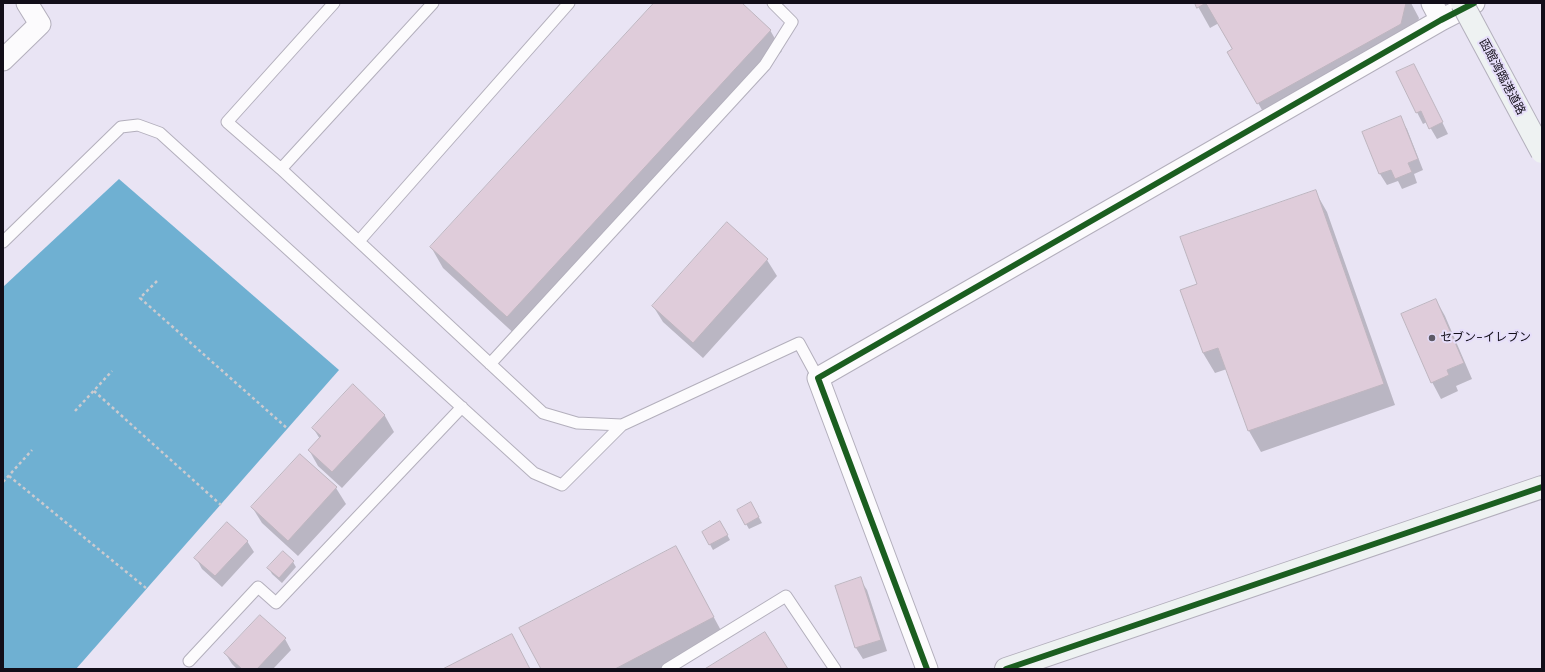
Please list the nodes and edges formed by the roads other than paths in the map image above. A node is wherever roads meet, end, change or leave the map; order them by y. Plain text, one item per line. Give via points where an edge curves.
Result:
1 (27, 3) edge
2 (334, 3) edge
3 (433, 3) edge
4 (569, 3) edge
5 (773, 3) edge
6 (1466, 4) edge
7 (1437, 11) edge
8 (3, 60) edge
9 (1542, 152) edge
10 (281, 169) junction
11 (3, 242) edge
12 (359, 242) junction
13 (490, 364) junction
14 (818, 378) junction
15 (462, 408) junction
16 (622, 425) junction
17 (1542, 487) edge
18 (189, 661) dead end
19 (667, 669) edge
20 (835, 669) edge
21 (927, 669) edge
22 (1006, 669) edge

1 - 8 street via 40,24
2 - 10 lane via 228,122
3 - 10 lane
4 - 12 lane
5 - 13 lane via 792,22 765,65
6 - 7 street
6 - 9 street, 函館湾臨港道路, bridge
7 - 14 street
10 - 12 lane
11 - 15 lane via 121,127 138,125 160,133
12 - 13 lane
13 - 16 lane via 543,414 577,423
14 - 16 lane via 799,343
14 - 21 street
15 - 16 lane via 534,473 562,485
15 - 18 lane via 276,603 258,587
17 - 22 street
19 - 20 lane via 786,596

